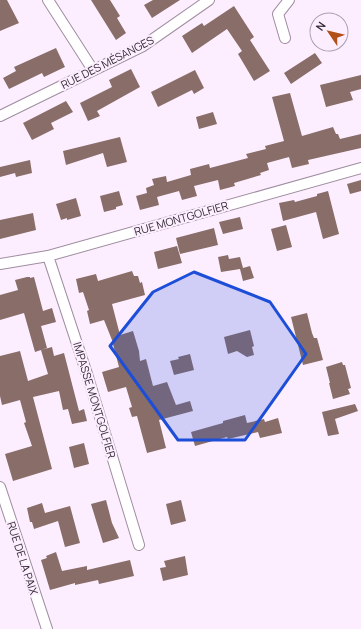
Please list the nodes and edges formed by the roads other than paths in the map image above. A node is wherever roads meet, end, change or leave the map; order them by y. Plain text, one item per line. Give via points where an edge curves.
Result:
1 (48, 0) edge
2 (209, 0) edge
3 (289, 0) edge
4 (285, 38) dead end
5 (93, 70) junction
6 (0, 116) edge
7 (361, 168) edge
8 (48, 256) junction
9 (0, 264) edge
10 (0, 487) edge
11 (139, 545) dead end
12 (47, 629) edge

1 - 5 street
2 - 5 street, RUE DES MÉSANGES via 143,46
3 - 4 street via 278,14
5 - 6 street, RUE DES MÉSANGES
7 - 8 street, RUE MONTGOLFIER
8 - 9 street, RUE MONTGOLFIER
8 - 11 street, IMPASSE MONTGOLFIER
10 - 12 street, RUE DE LA PAIX

